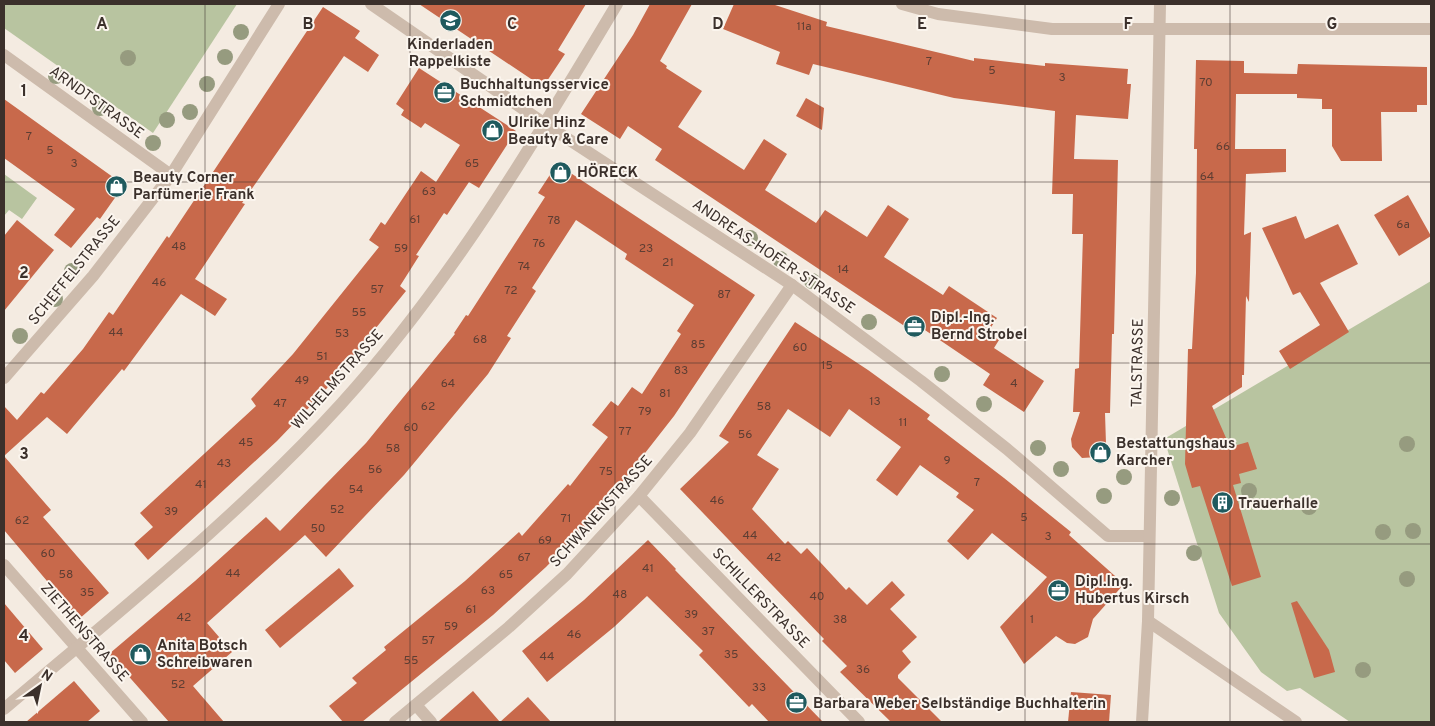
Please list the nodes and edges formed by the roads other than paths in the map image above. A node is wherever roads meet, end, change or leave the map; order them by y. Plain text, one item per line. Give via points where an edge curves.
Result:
1 (280, 4) edge
2 (371, 4) edge
3 (617, 4) edge
4 (902, 4) edge
5 (1160, 4) edge
6 (1431, 29) edge
7 (1160, 31) junction
8 (4, 55) edge
9 (545, 124) junction
10 (171, 175) junction
11 (792, 284) junction
12 (4, 378) edge
13 (639, 496) junction
14 (1149, 536) junction
15 (4, 565) edge
16 (1148, 621) junction
17 (78, 646) junction
18 (416, 705) junction
19 (4, 709) edge
20 (142, 722) edge
21 (394, 722) edge
22 (430, 722) edge
23 (860, 722) edge
24 (1142, 722) edge
25 (1296, 722) edge

1 - 10 street, SCHEFFELSTRASSE
2 - 9 street, ANDREAS-HOFER-STRASSE
3 - 9 street, WILHELMSTRASSE
4 - 7 street via 938,14 1052,29
5 - 7 street, TALSTRASSE
6 - 7 street
7 - 14 street, TALSTRASSE
8 - 10 street, ARNDTSTRASSE
9 - 11 street, ANDREAS-HOFER-STRASSE
9 - 17 street, WILHELMSTRASSE via 433,293 340,405 232,514
10 - 12 street, SCHEFFELSTRASSE via 93,276
11 - 13 street, SCHWANENSTRASSE via 690,433
11 - 14 street, ANDREAS-HOFER-STRASSE via 1007,448 1108,536
13 - 18 street, SCHWANENSTRASSE via 567,574
13 - 23 street, SCHILLERSTRASSE
14 - 16 street, TALSTRASSE
15 - 17 street, ZIETHENSTRASSE
16 - 24 street, TALSTRASSE
16 - 25 street
17 - 19 street, WILHELMSTRASSE
17 - 20 street, ZIETHENSTRASSE
18 - 21 street, SCHWANENSTRASSE
18 - 22 street

